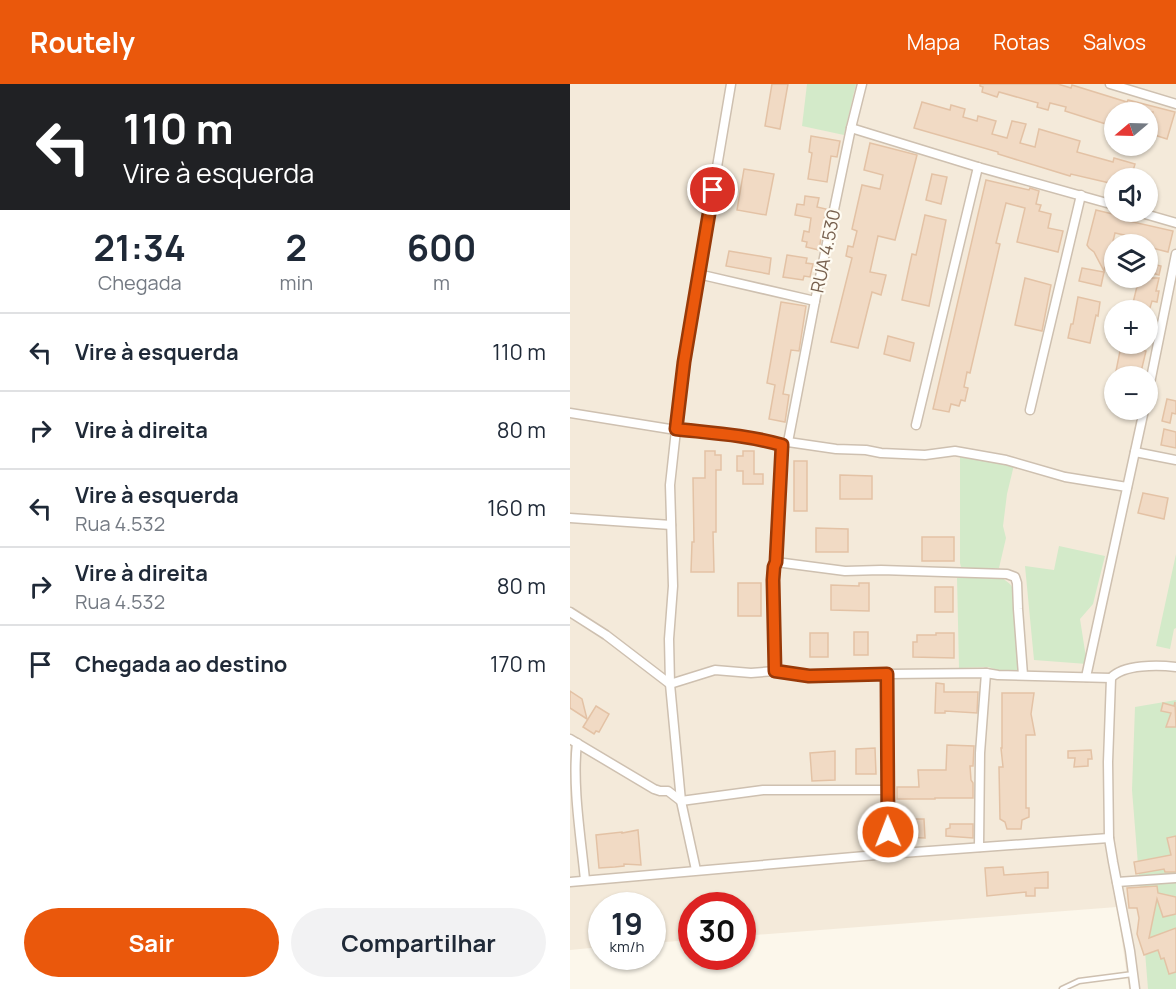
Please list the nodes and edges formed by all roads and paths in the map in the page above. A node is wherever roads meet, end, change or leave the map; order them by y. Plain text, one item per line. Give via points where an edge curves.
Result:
1 (731, 84) edge
2 (862, 84) edge
3 (1110, 84) edge
4 (1176, 104) edge
5 (851, 128) junction
6 (978, 166) junction
7 (1081, 195) junction
8 (1104, 202) edge
9 (1158, 217) edge
10 (1176, 222) edge
11 (1176, 254) edge
12 (698, 274) junction
13 (815, 302) junction
14 (1153, 366) edge
15 (1030, 410) dead end
16 (570, 413) edge
17 (1142, 420) edge
18 (916, 425) dead end
19 (676, 429) junction
20 (785, 444) junction
21 (1136, 452) junction
22 (1176, 460) edge
23 (1127, 487) junction
24 (570, 518) edge
25 (671, 525) junction
26 (776, 562) junction
27 (570, 612) edge
28 (1176, 667) edge
29 (775, 671) junction
30 (887, 674) junction
31 (986, 674) junction
32 (1023, 675) junction
33 (1086, 677) junction
34 (1111, 678) junction
35 (670, 684) junction
36 (573, 741) edge
37 (887, 790) junction
38 (681, 801) junction
39 (1109, 838) junction
40 (979, 847) junction
41 (888, 854) junction
42 (696, 870) junction
43 (1176, 878) edge
44 (585, 880) junction
45 (570, 882) edge
46 (1117, 882) junction
47 (1133, 974) junction
48 (1062, 989) edge
49 (1135, 989) edge

1 - 12 street
2 - 5 street, RUA 4.530
3 - 4 street
5 - 6 street
5 - 13 street, RUA 4.530
6 - 7 street
6 - 18 street
7 - 8 street
7 - 15 street
9 - 10 street
11 - 14 street
12 - 13 street
12 - 19 street
13 - 20 street, RUA 4.530
16 - 19 street
17 - 21 street
19 - 20 street
19 - 25 street via 670,485
20 - 23 street via 881,453 954,452
20 - 26 street, RUA 4.530
21 - 22 street
21 - 23 street
23 - 33 street
24 - 25 street
25 - 35 street
26 - 29 street, RUA 4.530
26 - 32 street via 830,570 996,573 1014,577
27 - 35 street
28 - 34 street via 1140,667
29 - 30 street via 809,676
29 - 35 street via 715,670
30 - 31 street
30 - 37 street
31 - 32 street
31 - 40 street
32 - 33 street
33 - 34 street
34 - 39 street
35 - 38 street
36 - 38 street
36 - 44 street
37 - 38 street via 763,790
37 - 41 street
38 - 42 street
39 - 40 street
39 - 46 street
40 - 41 street
41 - 42 street
42 - 44 street
43 - 46 street
44 - 45 street
46 - 47 street
47 - 48 lane via 1078,981
47 - 49 street

